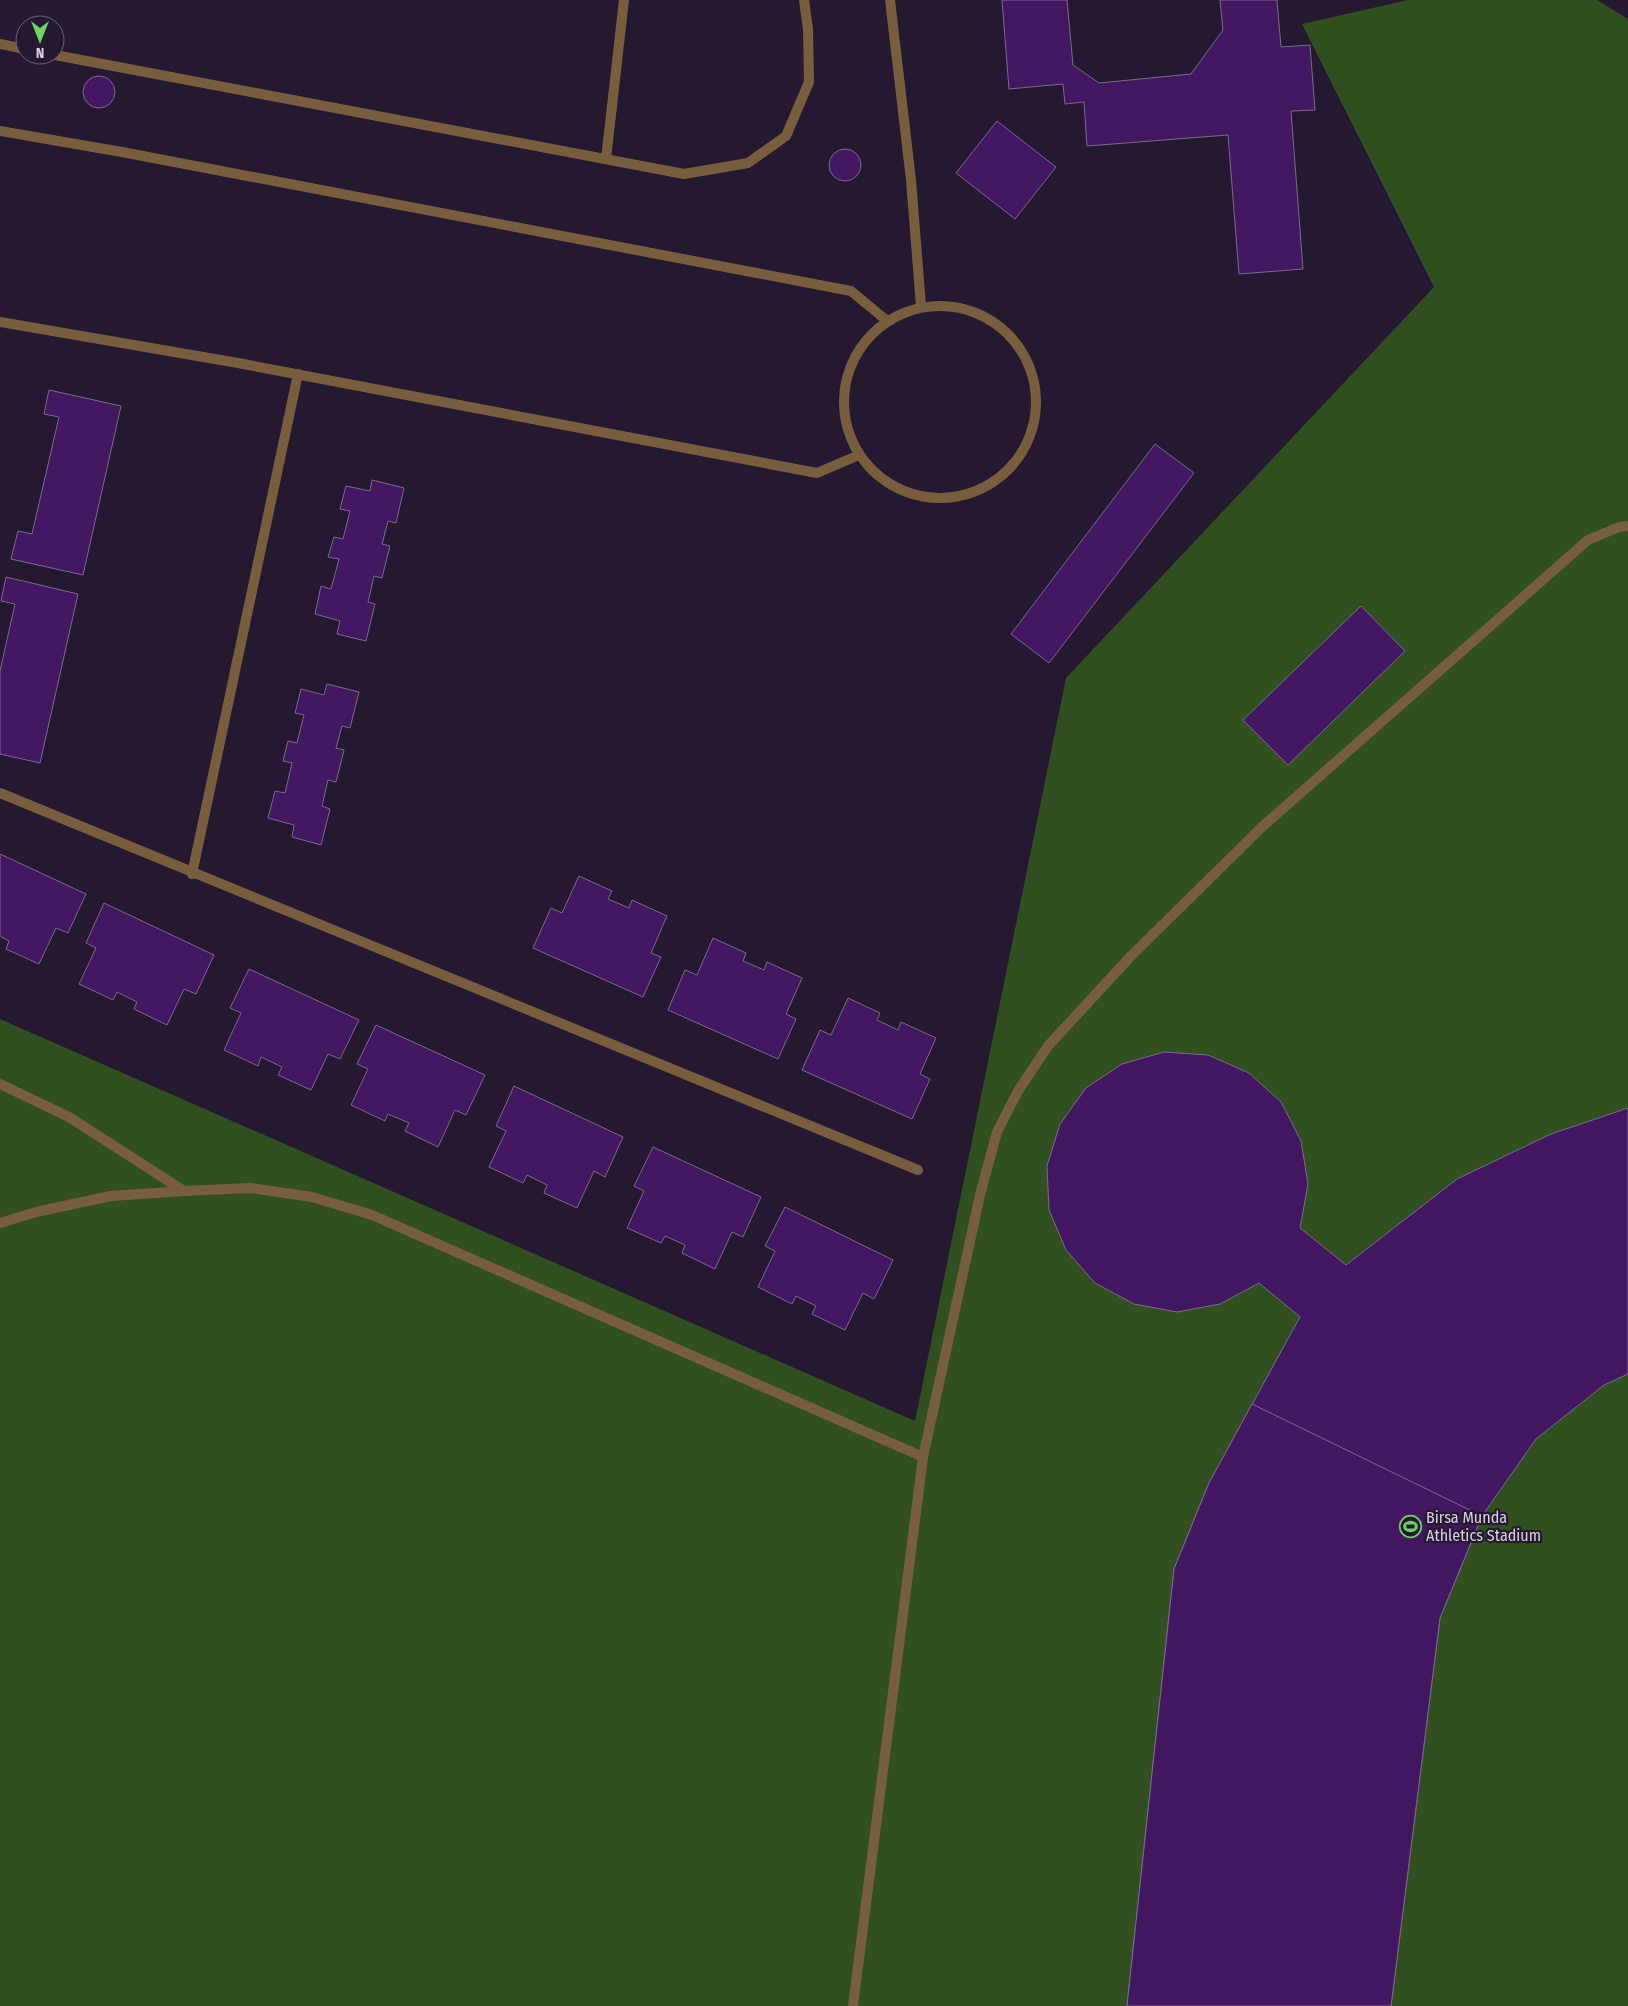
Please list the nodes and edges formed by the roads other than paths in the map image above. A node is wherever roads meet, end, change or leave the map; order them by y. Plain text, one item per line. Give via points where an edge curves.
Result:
1 (624, 0) edge
2 (804, 0) edge
3 (890, 0) edge
4 (0, 44) edge
5 (15, 47) edge
6 (65, 57) edge
7 (0, 131) edge
8 (606, 159) junction
9 (921, 306) junction
10 (886, 320) junction
11 (0, 322) edge
12 (298, 374) junction
13 (859, 455) junction
14 (1628, 526) edge
15 (0, 793) edge
16 (192, 874) junction
17 (0, 1084) edge
18 (918, 1170) dead end
19 (184, 1190) junction
20 (0, 1223) edge
21 (923, 1457) junction
22 (853, 2006) edge

1 - 8 lane
2 - 8 lane via 809,82 786,136 748,163 684,174
3 - 9 lane via 911,180
4 - 5 lane
6 - 8 lane
7 - 10 lane via 851,291
9 - 10 lane
9 - 13 lane via 960,306 995,321 1022,348 1036,383 1036,420 1022,456 994,483 959,497 921,497 886,483
10 - 13 lane via 859,348 844,383 844,420
11 - 12 lane
12 - 13 lane via 816,473
12 - 16 lane
14 - 21 lane via 1588,540 1262,827 1130,956 1048,1046 1018,1091 997,1132 980,1195
15 - 16 lane
16 - 18 lane
17 - 19 lane via 69,1117
19 - 20 lane via 111,1196
19 - 21 lane via 251,1188 312,1197 372,1215
21 - 22 lane

